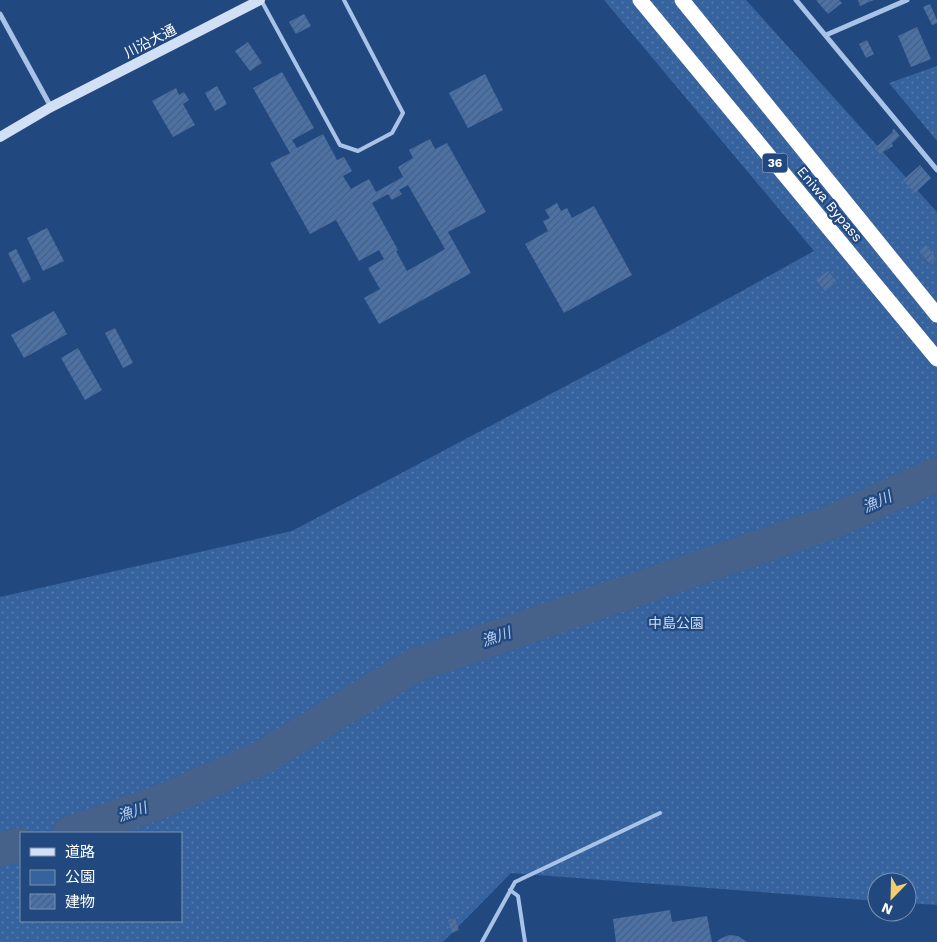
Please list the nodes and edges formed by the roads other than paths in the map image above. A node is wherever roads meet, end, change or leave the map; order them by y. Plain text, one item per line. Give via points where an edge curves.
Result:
1 (261, 0) edge
2 (344, 0) edge
3 (640, 0) edge
4 (682, 0) edge
5 (796, 0) edge
6 (907, 0) edge
7 (0, 14) edge
8 (826, 35) junction
9 (51, 107) junction
10 (0, 137) edge
11 (937, 170) edge
12 (935, 314) edge
13 (937, 359) edge
14 (660, 813) dead end
15 (510, 890) junction
16 (482, 942) edge
17 (525, 942) edge

1 - 2 lane via 340,145 358,151 392,133 404,113
1 - 9 street, 川沿大通
3 - 13 highway, Eniwa Bypass / 36
4 - 12 highway, Eniwa Bypass / 36
5 - 8 street
6 - 8 street
7 - 9 street
8 - 11 street
9 - 10 street, 川沿大通
14 - 15 lane via 515,882
15 - 16 lane
15 - 17 lane via 518,896

